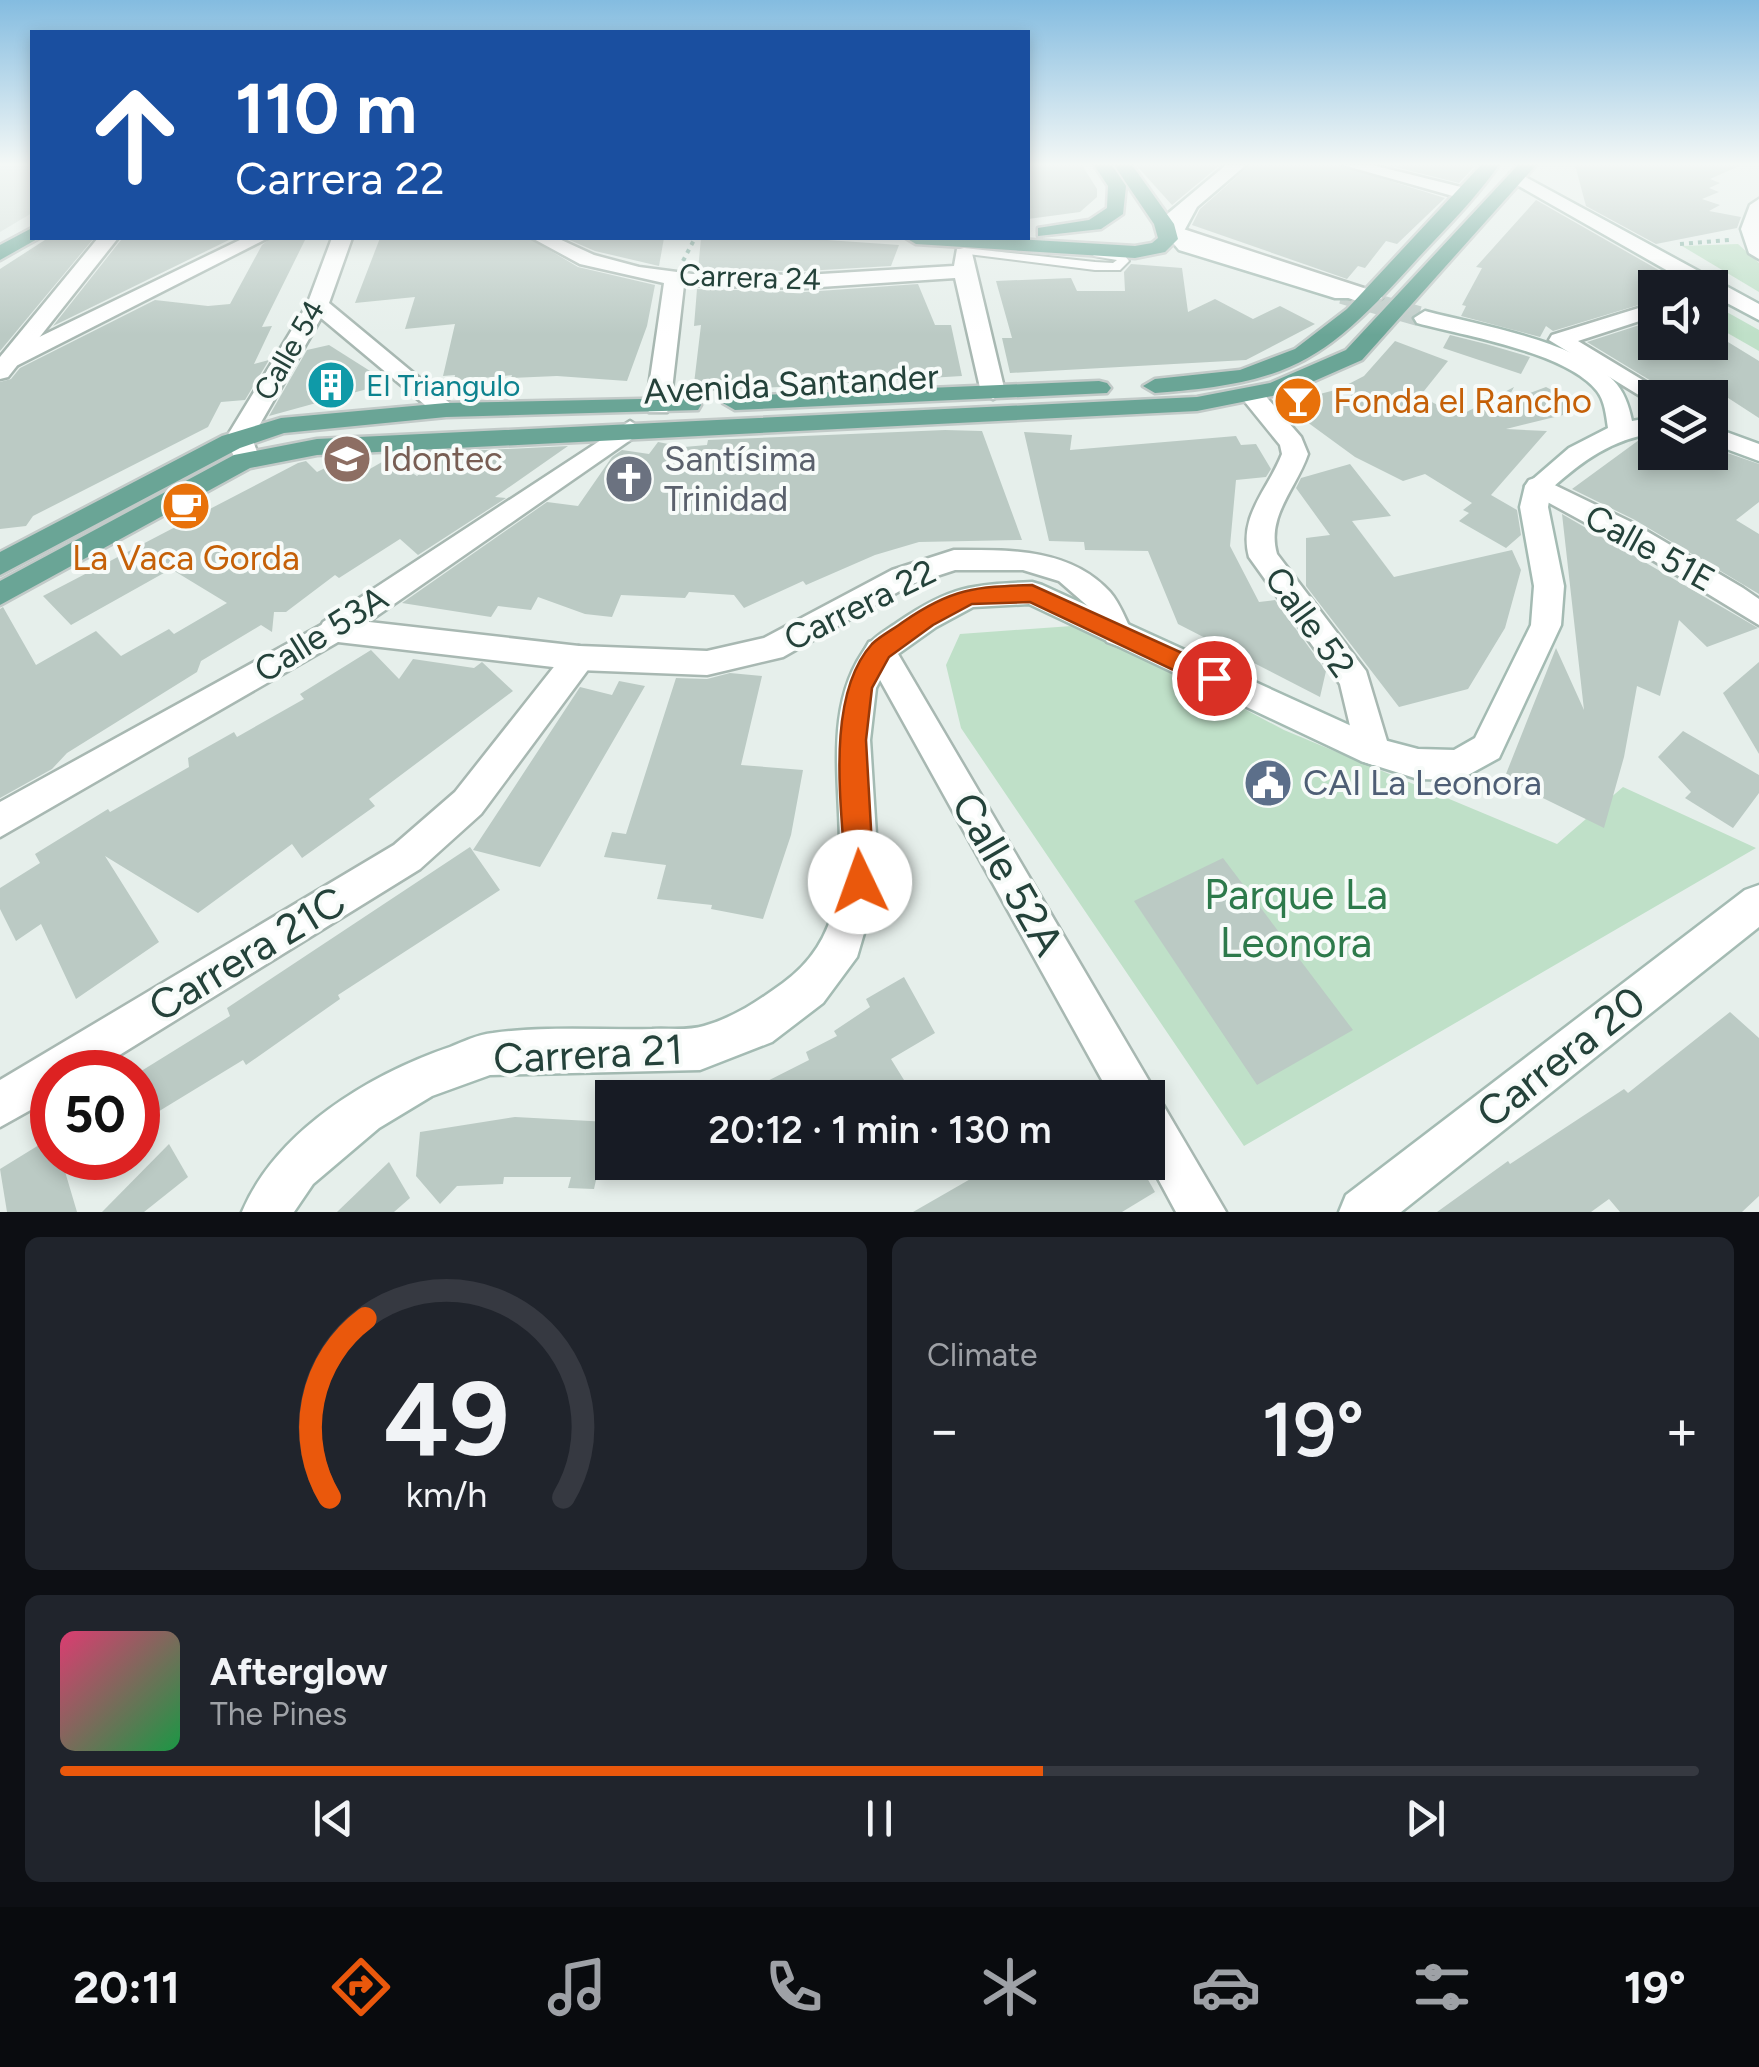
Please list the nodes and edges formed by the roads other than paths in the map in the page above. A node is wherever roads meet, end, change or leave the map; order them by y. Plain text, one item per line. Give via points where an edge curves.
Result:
1 (29, 222) edge
2 (1099, 222) edge
3 (1164, 222) edge
4 (1175, 222) edge
5 (1441, 222) edge
6 (1470, 222) edge
7 (1599, 222) edge
8 (1094, 225) junction
9 (1169, 228) junction
10 (30, 235) edge
11 (1030, 237) edge
12 (0, 239) edge
13 (1030, 239) edge
14 (106, 240) edge
15 (254, 240) edge
16 (341, 240) edge
17 (546, 240) edge
18 (922, 240) edge
19 (1013, 240) edge
20 (1030, 240) edge
21 (1120, 250) junction
22 (1146, 252) junction
23 (1202, 252) junction
24 (0, 254) edge
25 (963, 254) junction
26 (1679, 270) edge
27 (674, 277) junction
28 (1342, 294) tunnel mouth
29 (1371, 298) junction
30 (1728, 298) edge
31 (318, 305) junction
32 (1759, 312) edge
33 (1638, 315) edge
34 (1426, 318) tunnel mouth
35 (5, 366) edge
36 (1638, 386) edge
37 (994, 392) junction
38 (1253, 397) junction
39 (658, 406) junction
40 (446, 410) junction
41 (1619, 416) junction
42 (1638, 420) edge
43 (630, 429) junction
44 (1728, 441) edge
45 (243, 449) junction
46 (1759, 453) edge
47 (1538, 486) junction
48 (0, 564) edge
49 (0, 594) edge
50 (1759, 614) edge
51 (334, 630) junction
52 (1118, 634) junction
53 (880, 651) junction
54 (580, 658) junction
55 (1373, 751) junction
56 (0, 821) edge
57 (1759, 902) edge
58 (91, 1050) edge
59 (1126, 1080) edge
60 (30, 1087) edge
61 (0, 1105) edge
62 (1165, 1147) edge
63 (266, 1212) edge
64 (1202, 1212) edge
65 (1363, 1212) edge

1 - 12 main road
2 - 8 main road
3 - 9 main road
4 - 9 street
5 - 29 main road, Avenida Santander
6 - 38 main road, Avenida Santander via 1354,355 1327,372
7 - 26 street
8 - 11 main road
8 - 21 main road via 1097,240
9 - 22 main road via 1168,239
9 - 23 street
9 - 29 street
10 - 24 main road
13 - 21 main road
14 - 35 street
15 - 35 street
16 - 31 street, Calle 54
17 - 27 street, Carrera 24 via 590,261
18 - 25 main road
19 - 25 main road
20 - 25 lane via 1123,261 1116,267
21 - 22 main road
22 - 23 street
23 - 28 street
25 - 27 street, Carrera 24 via 783,284
25 - 37 street
27 - 39 street
29 - 37 main road, Avenida Santander via 1331,338 1278,368 1184,384
30 - 32 street
31 - 40 street
31 - 45 street, Calle 54
33 - 36 street via 1560,340
34 - 41 street via 1578,367 1604,383
37 - 39 main road, Avenida Santander
38 - 43 main road, Avenida Santander
38 - 55 street, Calle 52 via 1295,454 1258,520 1262,557 1355,680
39 - 40 main road, Avenida Santander
40 - 45 main road, Avenida Santander via 301,423
41 - 42 street
41 - 47 street
43 - 45 main road, Avenida Santander
43 - 51 street, Calle 53A
44 - 46 street
45 - 48 main road, Avenida Santander
45 - 49 main road, Avenida Santander
47 - 50 street, Calle 51E via 1672,555
47 - 55 street via 1534,507 1549,586 1546,625 1487,748 1459,766 1418,764
51 - 54 street, Carrera 22
51 - 56 street, Calle 53A
52 - 53 street, Carrera 21 via 1032,593 968,596
52 - 54 street, Carrera 22 via 1101,601 1070,574 1024,560 954,560 902,578 772,648 707,663
52 - 55 street
53 - 59 street, Calle 52A
53 - 63 street, Carrera 21 via 860,688 853,740 860,882 843,943 809,989 758,1027 700,1048 490,1054 421,1078 362,1112 297,1168
54 - 58 street, Carrera 21C via 438,832
57 - 65 street, Carrera 20
60 - 61 street, Carrera 21C
62 - 64 street

